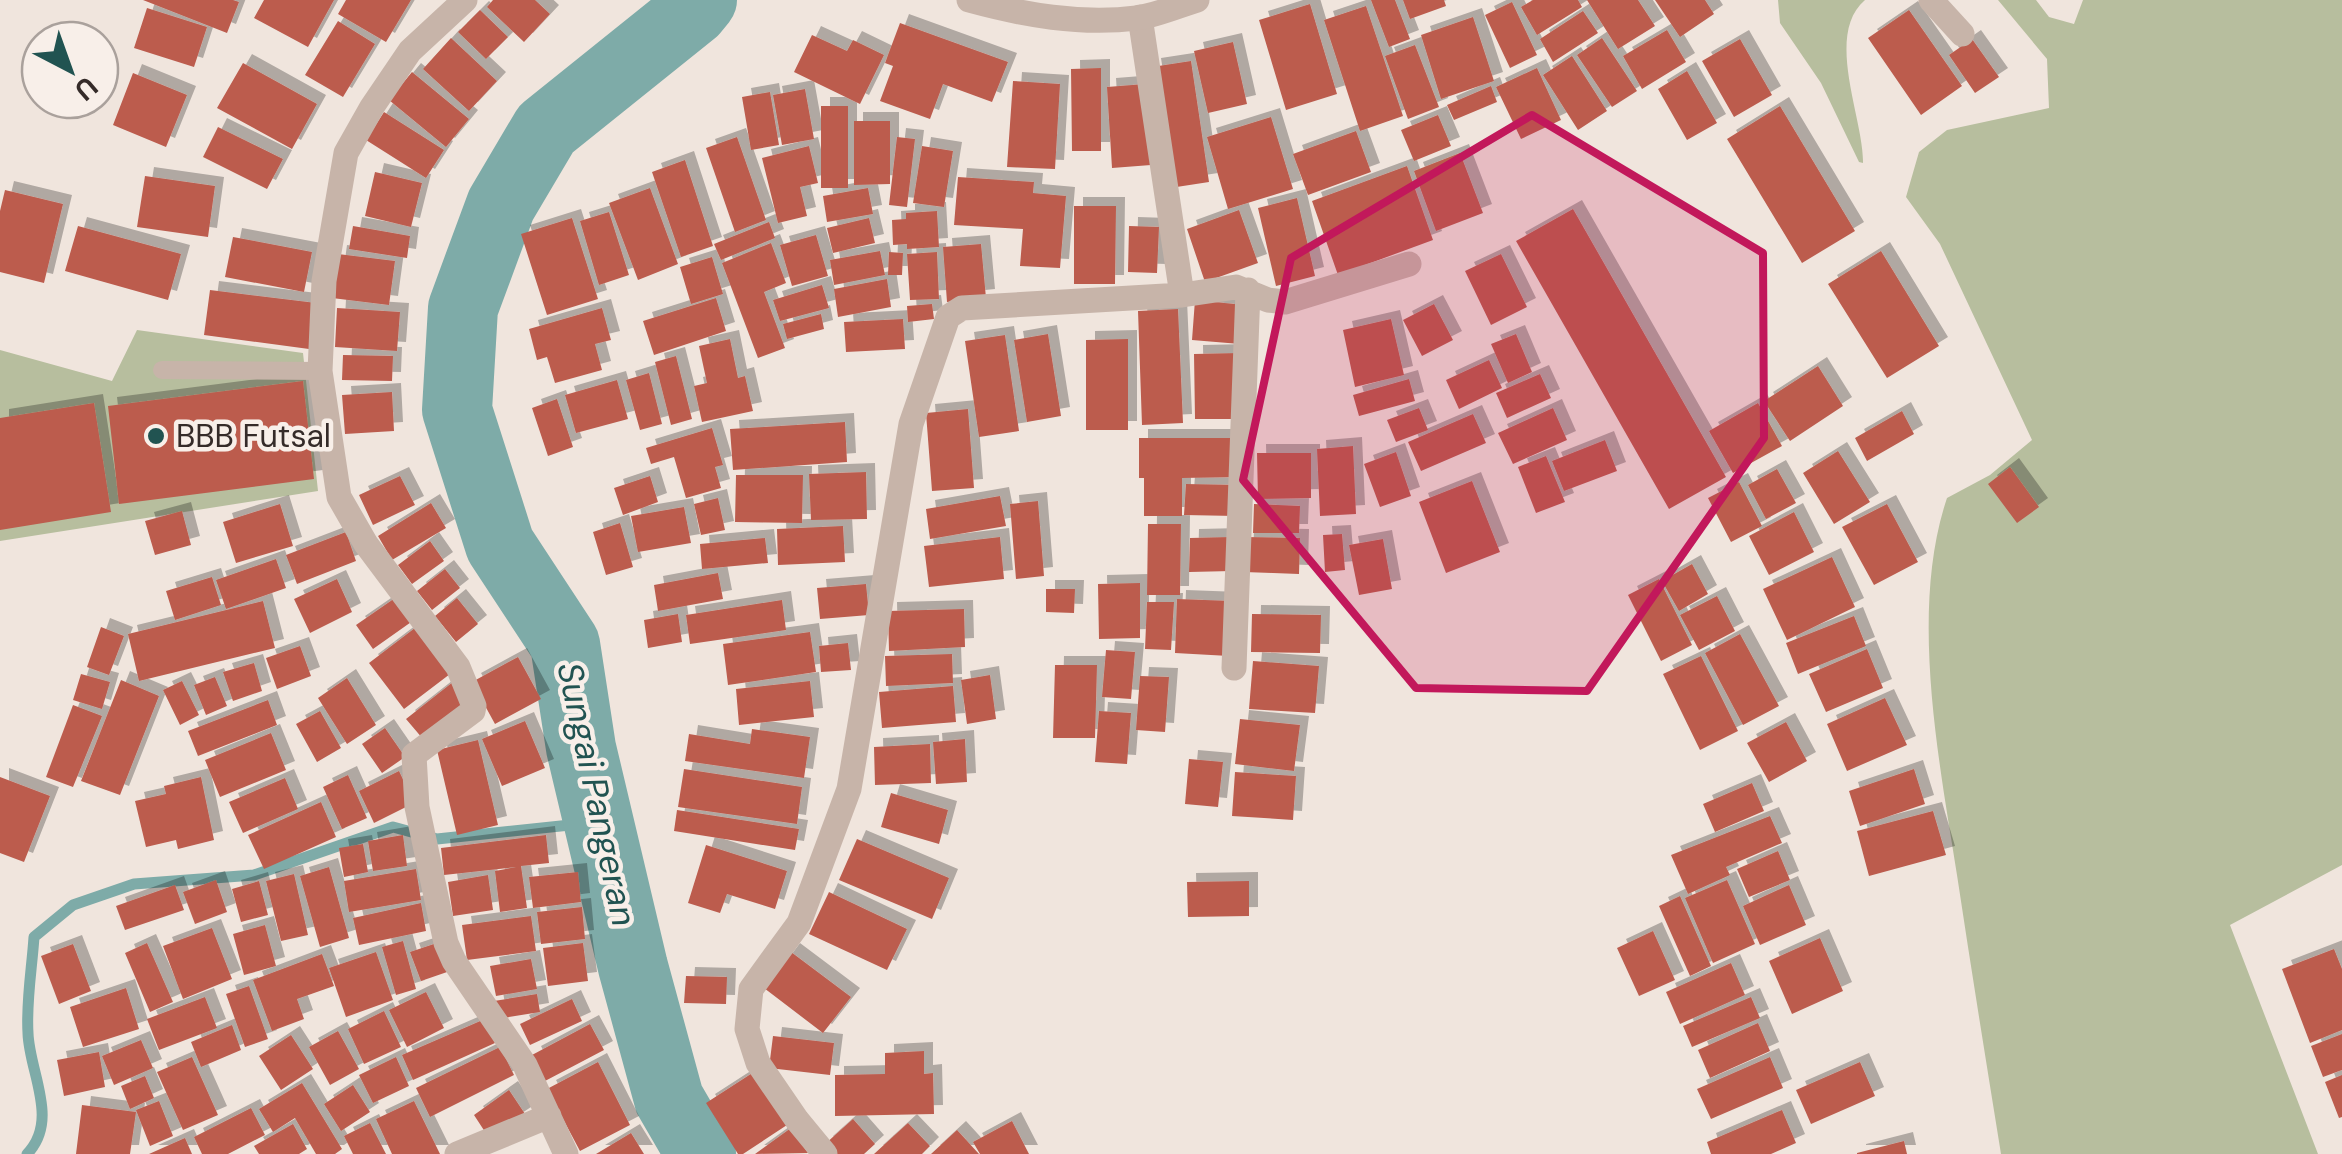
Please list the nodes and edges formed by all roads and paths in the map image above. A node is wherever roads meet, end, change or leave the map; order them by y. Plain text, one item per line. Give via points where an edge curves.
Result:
1 (466, 0) edge
2 (969, 0) edge
3 (1197, 0) edge
4 (1931, 0) edge
5 (1140, 18) junction
6 (1962, 34) dead end
7 (1408, 264) dead end
8 (1248, 290) junction
9 (1182, 295) junction
10 (162, 370) dead end
11 (320, 371) junction
12 (1234, 668) dead end
13 (549, 1116) junction
14 (458, 1154) edge
15 (566, 1154) edge
16 (825, 1154) edge

1 - 11 street via 410,51 346,154 324,281
2 - 5 street via 1077,21
3 - 5 street
4 - 6 street
5 - 9 street
7 - 8 street via 1285,302
8 - 9 street
8 - 12 street
9 - 16 street via 962,308 948,317 910,424 849,789 799,923 751,988 747,1029 758,1063
10 - 11 lane
11 - 13 street via 340,497 366,544 458,667 474,706 414,756 417,807 454,961 525,1064
13 - 14 street
13 - 15 street

